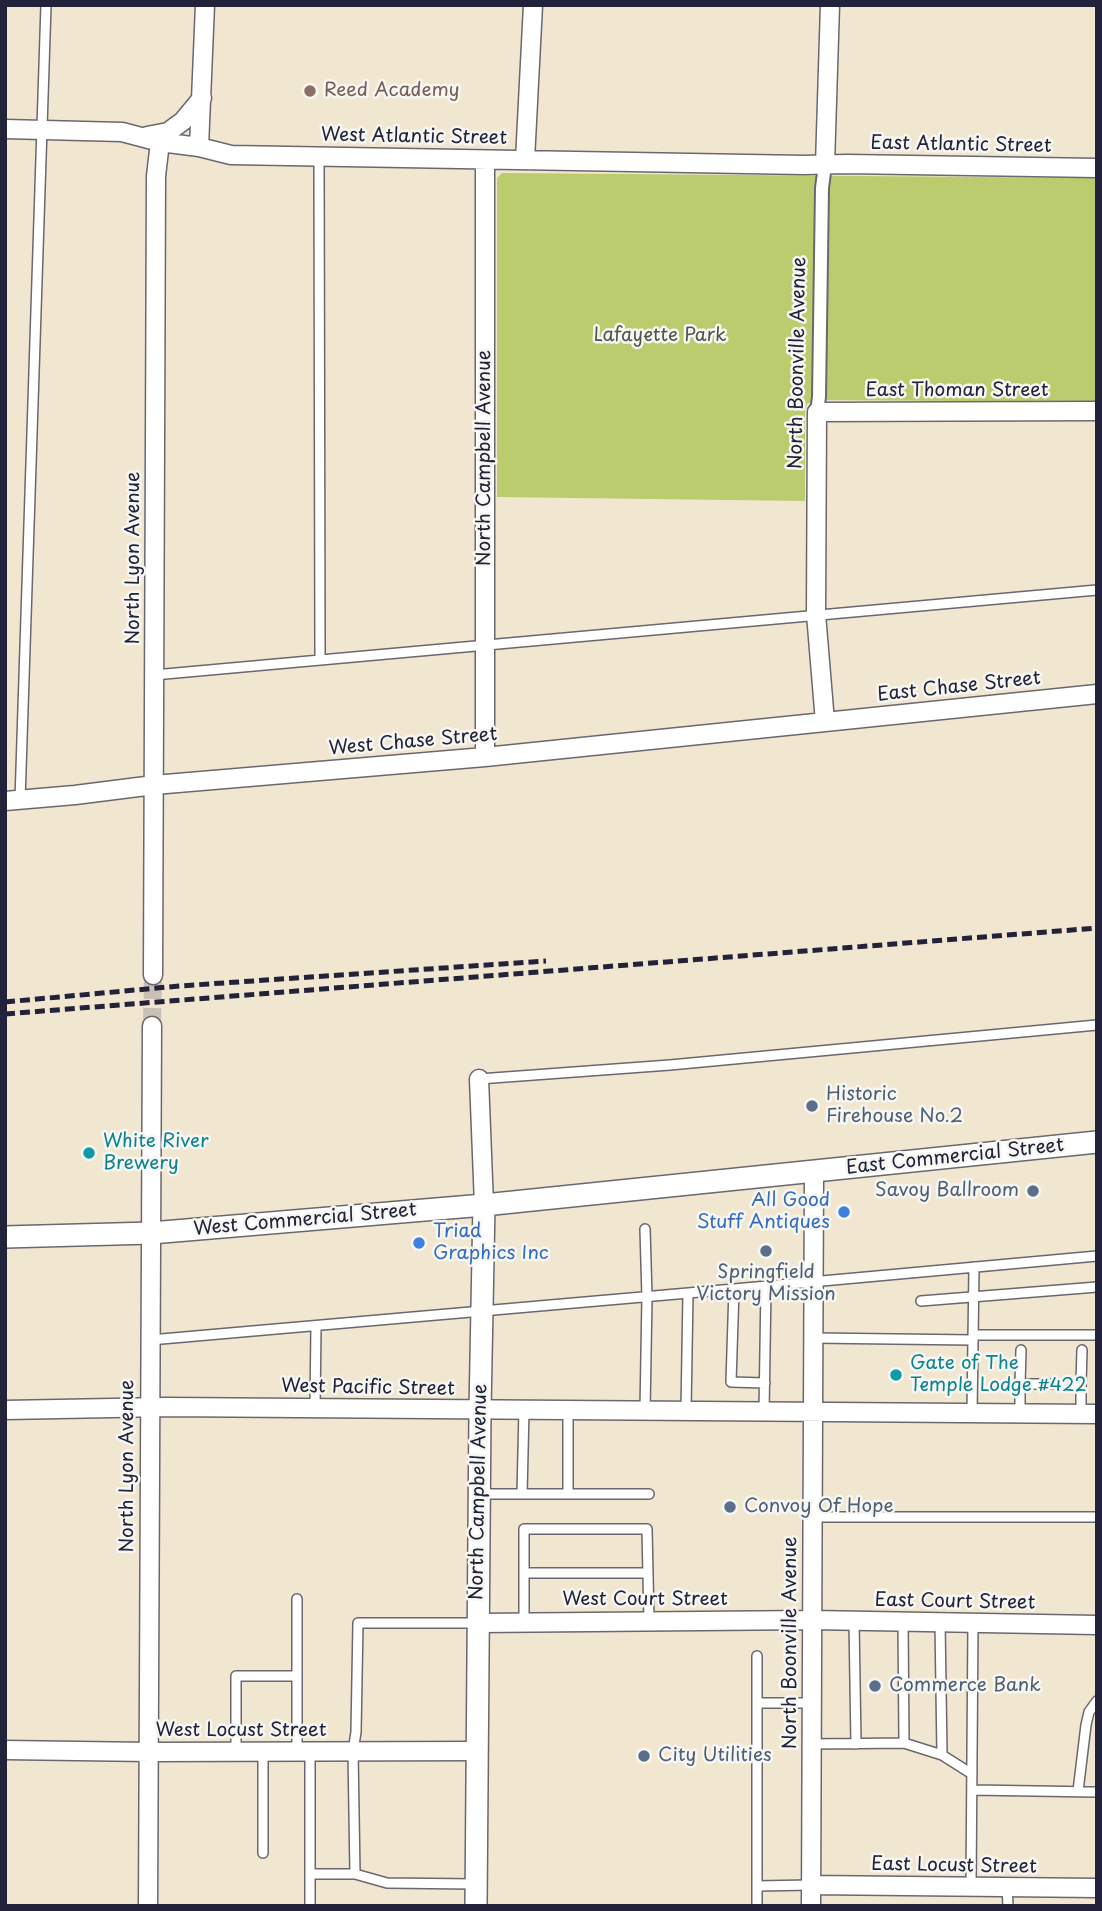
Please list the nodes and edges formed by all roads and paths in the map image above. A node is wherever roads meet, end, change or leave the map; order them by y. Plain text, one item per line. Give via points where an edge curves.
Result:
1 (46, 5) edge
2 (205, 5) edge
3 (533, 5) edge
4 (830, 5) edge
5 (202, 98) junction
6 (5, 129) edge
7 (41, 130) junction
8 (142, 137) junction
9 (160, 142) junction
10 (200, 147) junction
11 (319, 158) junction
12 (485, 160) junction
13 (525, 160) junction
14 (825, 165) junction
15 (1097, 168) edge
16 (1097, 411) edge
17 (817, 412) junction
18 (1097, 590) edge
19 (816, 614) junction
20 (485, 644) junction
21 (320, 659) junction
22 (154, 675) junction
23 (1097, 694) edge
24 (825, 722) junction
25 (485, 757) junction
26 (154, 785) junction
27 (13, 801) edge
28 (153, 975) tunnel mouth
29 (1097, 1025) edge
30 (152, 1026) tunnel mouth
31 (479, 1079) joint
32 (1097, 1142) edge
33 (814, 1171) junction
34 (484, 1205) junction
35 (645, 1229) dead end
36 (151, 1233) junction
37 (5, 1237) edge
38 (1097, 1256) edge
39 (974, 1267) junction
40 (814, 1282) junction
41 (766, 1286) junction
42 (1097, 1287) edge
43 (734, 1289) junction
44 (688, 1293) junction
45 (973, 1296) junction
46 (647, 1297) junction
47 (922, 1301) dead end
48 (482, 1312) junction
49 (316, 1326) junction
50 (1097, 1335) edge
51 (973, 1337) junction
52 (814, 1338) junction
53 (150, 1340) junction
54 (1021, 1350) dead end
55 (1082, 1350) dead end
56 (765, 1383) junction
57 (1020, 1384) junction
58 (1081, 1384) junction
59 (149, 1407) junction
60 (315, 1408) junction
61 (5, 1410) edge
62 (480, 1410) junction
63 (524, 1410) junction
64 (568, 1410) junction
65 (645, 1411) junction
66 (686, 1411) junction
67 (764, 1412) junction
68 (814, 1412) junction
69 (972, 1413) junction
70 (1020, 1413) junction
71 (1089, 1414) edge
72 (479, 1494) junction
73 (522, 1494) junction
74 (568, 1494) junction
75 (649, 1494) dead end
76 (813, 1517) junction
77 (1097, 1517) edge
78 (524, 1573) junction
79 (648, 1573) junction
80 (297, 1599) dead end
81 (812, 1620) junction
82 (854, 1621) junction
83 (524, 1622) junction
84 (649, 1622) junction
85 (903, 1622) junction
86 (940, 1622) junction
87 (478, 1623) junction
88 (973, 1623) junction
89 (1097, 1625) edge
90 (757, 1656) dead end
91 (297, 1676) junction
92 (1097, 1701) edge
93 (757, 1703) junction
94 (811, 1703) junction
95 (904, 1743) junction
96 (811, 1744) junction
97 (856, 1744) junction
98 (5, 1750) edge
99 (304, 1751) junction
100 (353, 1751) junction
101 (476, 1751) junction
102 (150, 1752) junction
103 (236, 1752) junction
104 (263, 1752) junction
105 (942, 1755) junction
106 (972, 1774) junction
107 (972, 1790) junction
108 (1078, 1791) junction
109 (1097, 1792) edge
110 (263, 1853) dead end
111 (310, 1874) junction
112 (355, 1874) junction
113 (811, 1885) junction
114 (757, 1886) junction
115 (971, 1887) junction
116 (1007, 1887) junction
117 (1097, 1888) edge
118 (476, 1895) edge
119 (148, 1906) edge
120 (310, 1906) edge
121 (757, 1906) edge
122 (811, 1906) edge
123 (1008, 1906) edge

1 - 7 lane
2 - 5 street
3 - 13 street
4 - 14 street, North Boonville Avenue
5 - 8 street via 168,132
5 - 10 street
6 - 7 street, West Atlantic Street
7 - 8 street, West Atlantic Street via 122,132
7 - 27 lane
8 - 9 street, West Atlantic Street
9 - 10 street, West Atlantic Street
9 - 22 street, North Lyon Avenue via 156,176
10 - 11 street, West Atlantic Street via 231,155
11 - 12 street, West Atlantic Street
11 - 21 lane
12 - 13 street, West Atlantic Street
12 - 20 street, North Campbell Avenue
13 - 14 street, West Atlantic Street
14 - 15 street, East Atlantic Street
14 - 17 street, North Boonville Avenue
16 - 17 street, East Thoman Street
17 - 19 street, North Boonville Avenue
18 - 19 lane
19 - 20 lane
19 - 24 street, North Boonville Avenue
20 - 21 lane
20 - 25 street, North Campbell Avenue
21 - 22 lane
22 - 26 street, North Lyon Avenue
23 - 24 street, East Chase Street
24 - 25 street, West Chase Street
25 - 26 street, West Chase Street
26 - 27 street, West Chase Street
26 - 28 street, North Lyon Avenue
29 - 31 lane
30 - 36 street, North Lyon Avenue
31 - 34 street, North Campbell Avenue
32 - 33 street, East Commercial Street
33 - 34 street, West Commercial Street
33 - 40 street, North Boonville Avenue
34 - 36 street, West Commercial Street
34 - 48 street, North Campbell Avenue
35 - 46 lane
36 - 37 street, West Commercial Street
36 - 53 street, North Lyon Avenue
38 - 39 lane
39 - 40 lane
39 - 45 lane
40 - 41 lane
40 - 52 street, North Boonville Avenue
41 - 43 lane
41 - 56 lane
42 - 45 lane
43 - 44 lane
43 - 56 lane via 731,1382
44 - 46 lane
44 - 66 lane
45 - 47 lane
45 - 51 lane
46 - 48 lane
46 - 65 lane
48 - 49 lane
48 - 62 street, North Campbell Avenue
49 - 53 lane
49 - 60 lane
50 - 51 lane
51 - 52 lane
51 - 69 lane
52 - 68 street, North Boonville Avenue
53 - 59 street, North Lyon Avenue
54 - 57 lane
55 - 58 lane
56 - 67 lane
57 - 58 lane
57 - 70 lane
58 - 71 lane
59 - 60 street, West Pacific Street
59 - 61 street, West Pacific Street
59 - 102 street, North Lyon Avenue
60 - 62 street, West Pacific Street
62 - 63 street, West Pacific Street
62 - 72 street, North Campbell Avenue
63 - 64 street, West Pacific Street
63 - 73 lane
64 - 65 street, West Pacific Street
64 - 74 lane
65 - 66 street, West Pacific Street
66 - 67 street, West Pacific Street
67 - 68 street, West Pacific Street
68 - 69 street, West Pacific Street
68 - 76 street, North Boonville Avenue
69 - 70 street, West Pacific Street
70 - 71 street, West Pacific Street
72 - 73 lane
72 - 87 street, North Campbell Avenue
73 - 74 lane
74 - 75 lane
76 - 77 lane
76 - 81 street, North Boonville Avenue
78 - 79 lane
78 - 79 lane via 524,1529 647,1529
78 - 83 lane
79 - 84 lane
80 - 91 lane
81 - 82 street, East Court Street
81 - 84 street, West Court Street
81 - 94 street, North Boonville Avenue
82 - 85 street, East Court Street
82 - 97 lane
83 - 84 street, West Court Street
83 - 87 street, West Court Street
85 - 86 street, East Court Street
85 - 95 lane
86 - 88 street, East Court Street
86 - 105 lane
87 - 100 lane via 358,1623
87 - 101 street, North Campbell Avenue
88 - 89 street, East Court Street
88 - 106 lane
90 - 93 lane
91 - 99 lane
91 - 103 lane via 236,1676
92 - 108 lane via 1086,1725
93 - 94 lane
93 - 114 lane
94 - 96 street, North Boonville Avenue
95 - 97 lane
95 - 105 lane
96 - 97 lane
96 - 113 street, North Boonville Avenue
98 - 102 street, West Locust Street
99 - 100 street, West Locust Street
99 - 104 street, West Locust Street
99 - 111 lane
100 - 101 street, West Locust Street
100 - 112 lane
101 - 118 street, North Campbell Avenue
102 - 103 street, West Locust Street
102 - 119 street, North Lyon Avenue
103 - 104 street, West Locust Street
104 - 110 lane
105 - 106 lane
106 - 107 lane
107 - 108 lane
107 - 115 lane
108 - 109 lane
111 - 112 lane
111 - 120 lane
112 - 118 lane
113 - 114 lane
113 - 115 street, East Locust Street
113 - 122 street, North Boonville Avenue
114 - 121 lane
115 - 116 street, East Locust Street
116 - 117 street, East Locust Street
116 - 123 lane

